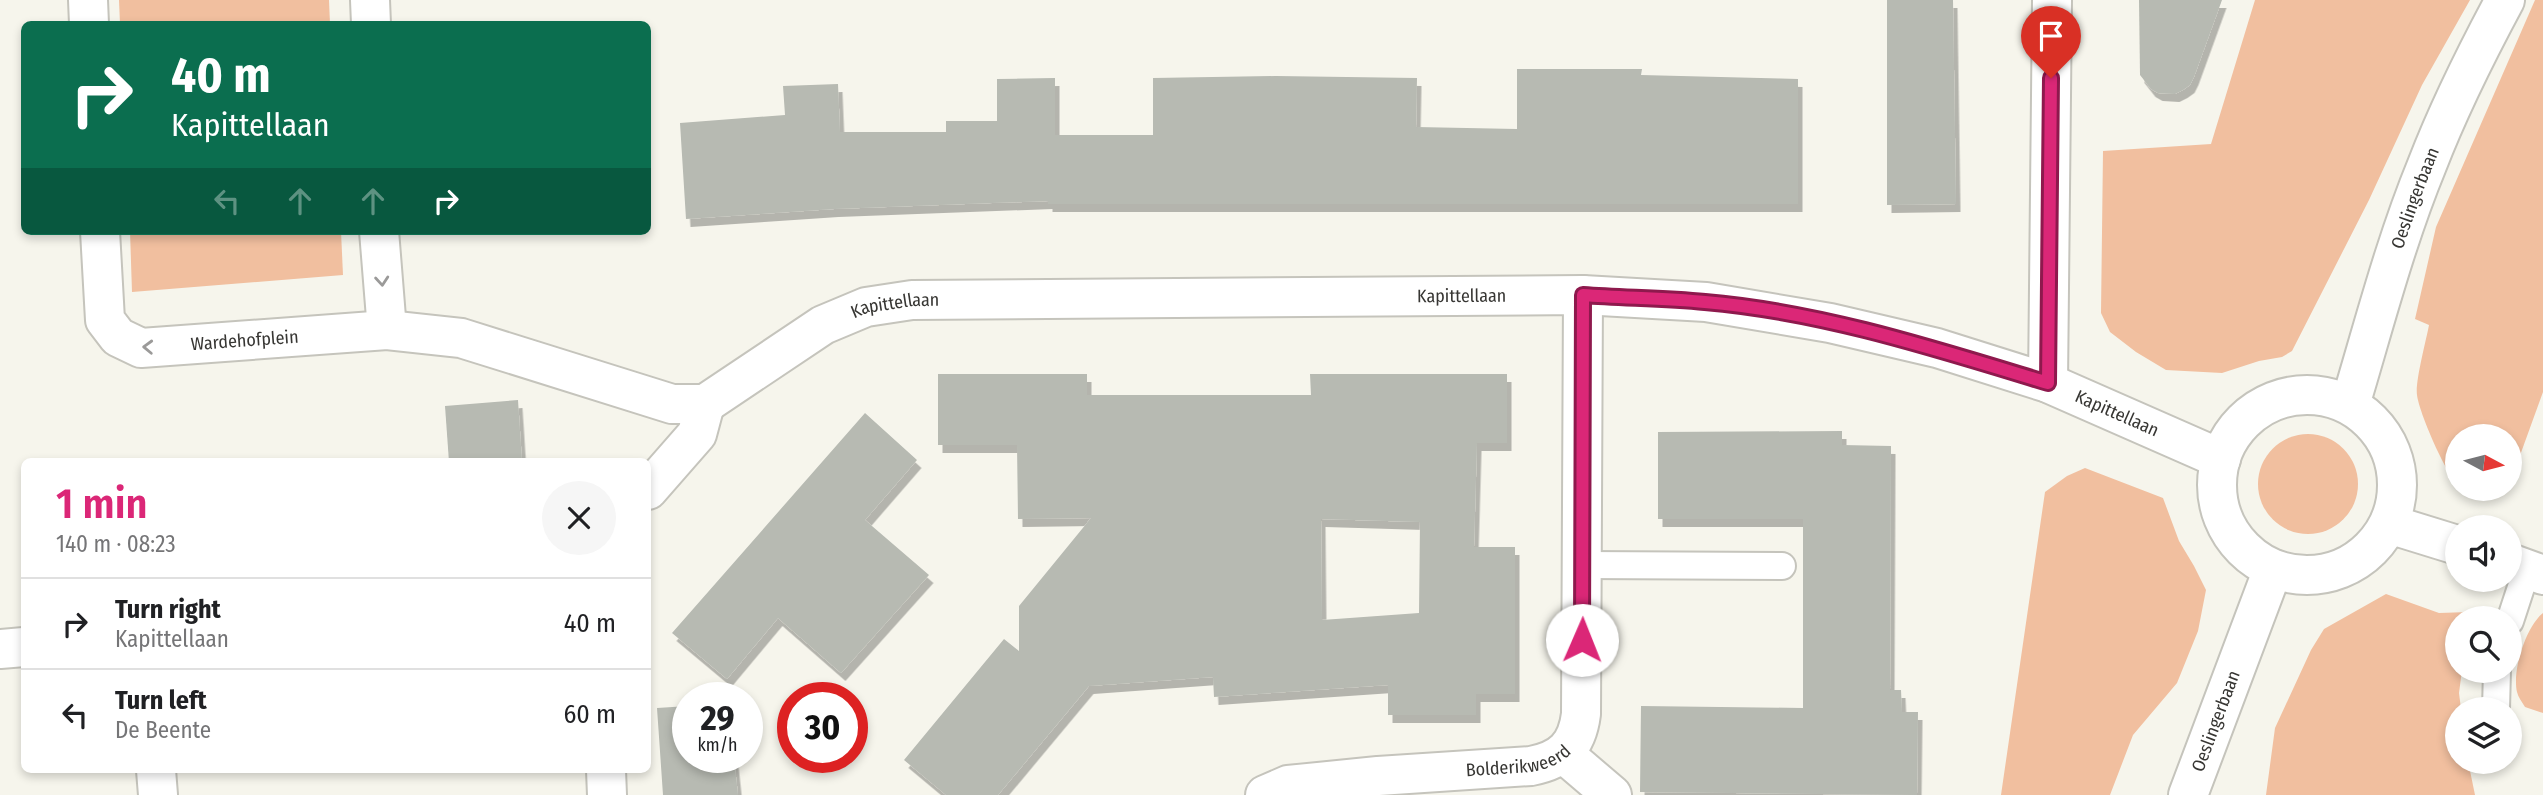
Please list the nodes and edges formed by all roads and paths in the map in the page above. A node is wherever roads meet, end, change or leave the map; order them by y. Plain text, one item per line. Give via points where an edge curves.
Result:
1 (88, 0) edge
2 (370, 0) edge
3 (2052, 0) edge
4 (2505, 0) edge
5 (89, 21) edge
6 (371, 21) edge
7 (100, 235) edge
8 (379, 235) edge
9 (1583, 295) junction
10 (387, 330) junction
11 (2048, 383) junction
12 (705, 404) junction
13 (2350, 405) junction
14 (2221, 458) junction
15 (651, 487) edge
16 (2389, 524) junction
17 (2445, 541) edge
18 (1583, 565) junction
19 (1782, 566) dead end
20 (2273, 569) junction
21 (2527, 569) edge
22 (2515, 606) edge
23 (21, 647) edge
24 (0, 649) edge
25 (1564, 754) junction
26 (156, 773) edge
27 (606, 773) edge
28 (1435, 783) edge
29 (158, 795) edge
30 (607, 795) edge
31 (1265, 795) edge
32 (1612, 795) edge
33 (2188, 795) edge

1 - 5 street
2 - 6 street
3 - 11 street
4 - 13 street, Oeslingerbaan via 2460,84 2426,167
10 -> 7 street, Wardehofplein via 141,348 118,337 105,320
8 -> 10 street
9 - 11 street, Kapittellaan via 1706,302 1780,313 1937,348
9 - 12 street, Kapittellaan via 912,300 866,307 824,325
9 - 18 street, Bolderikweerd
10 - 12 street via 461,338 641,396 672,404
11 - 14 street, Kapittellaan
12 - 15 street via 697,433
13 - 14 street via 2315,395 2267,404 2240,425
13 - 16 street via 2379,430 2396,464 2398,483
14 - 20 street via 2217,488 2224,521 2244,549
16 - 17 street
16 - 20 street via 2372,548 2343,568 2309,575
18 - 19 lane
18 - 25 street, Bolderikweerd via 1581,714 1575,739
20 - 33 street, Oeslingerbaan
21 - 22 lane
23 - 24 street
25 - 28 street, Bolderikweerd via 1531,766
25 - 32 street
26 - 29 street
27 - 30 street
28 - 31 street, Bolderikweerd via 1288,785

